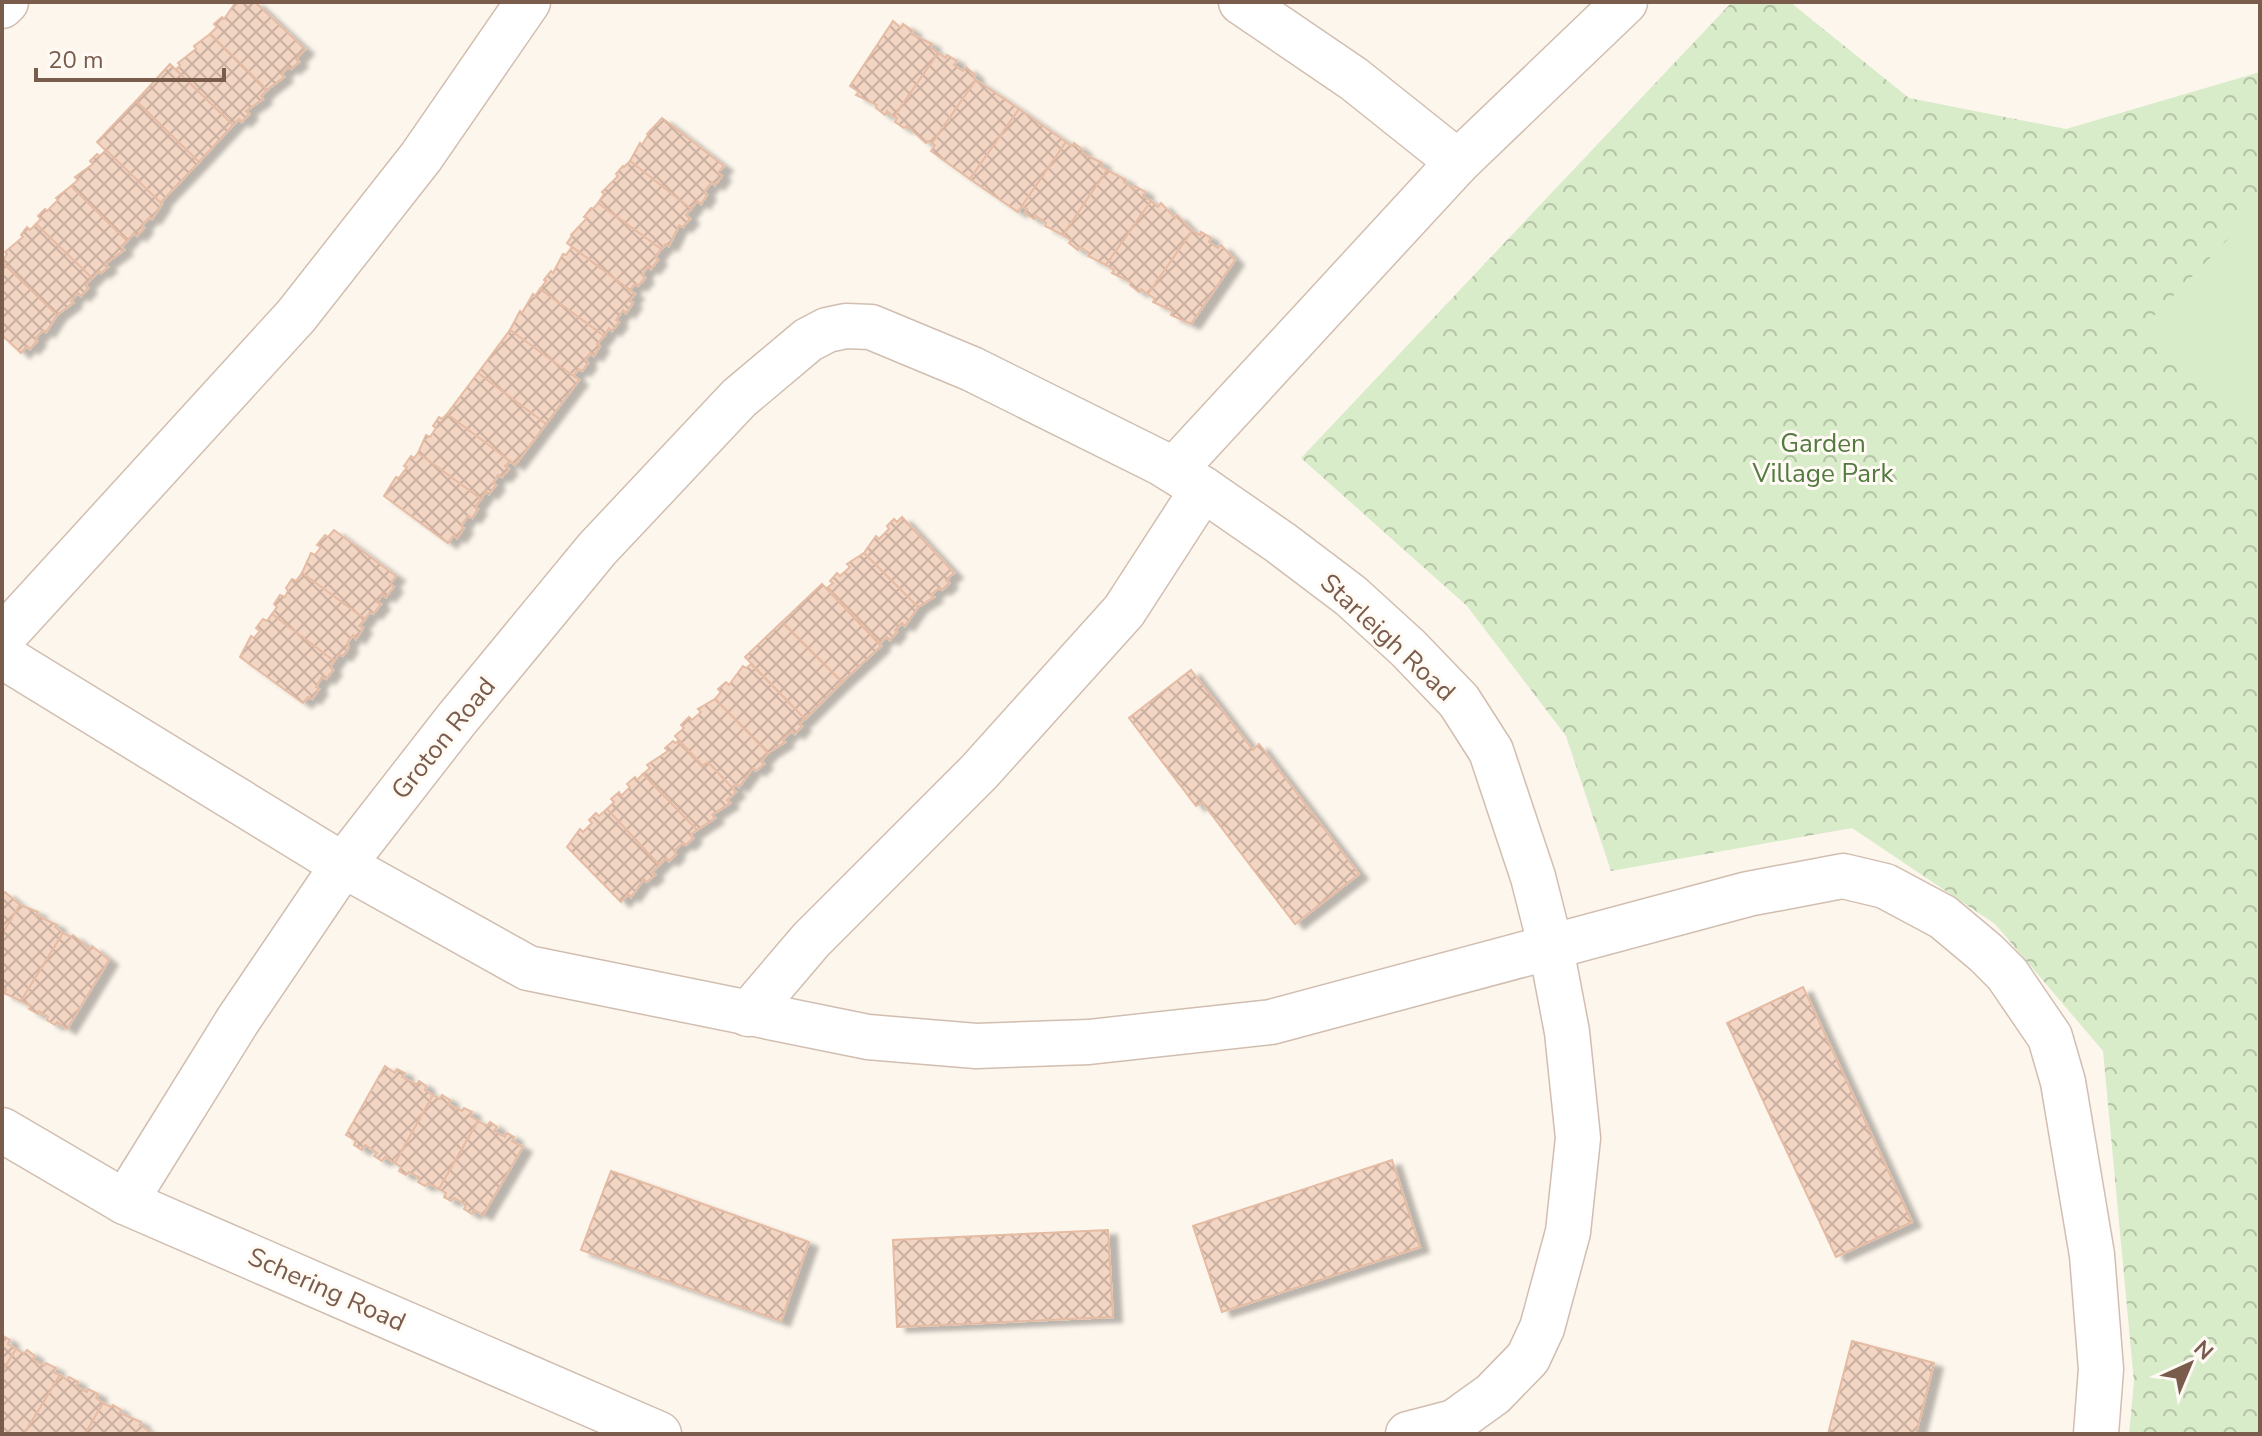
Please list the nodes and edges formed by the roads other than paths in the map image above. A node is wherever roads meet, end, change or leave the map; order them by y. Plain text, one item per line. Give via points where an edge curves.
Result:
1 (528, 2) edge
2 (1241, 2) edge
3 (1625, 2) edge
4 (1458, 162) junction
5 (827, 330) joint
6 (1189, 480) junction
7 (2, 638) edge
8 (2, 656) edge
9 (343, 865) junction
10 (1551, 948) junction
11 (748, 1014) junction
12 (2, 1130) edge
13 (125, 1202) junction
14 (659, 1434) edge
15 (1408, 1434) edge
16 (2096, 1434) edge

1 - 7 street via 421,157 296,316
2 - 4 street via 1354,79
3 - 4 street
4 - 6 street
5 - 6 street, Starleigh Road via 871,327 972,369
5 - 9 street, Groton Road via 739,398 597,549
6 - 10 street, Starleigh Road via 1351,596 1459,701 1491,751
6 - 11 street via 1124,611 979,772 811,940
8 - 9 street
9 - 11 street via 528,968
9 - 13 street, Groton Road
10 - 11 street via 1271,1022 1089,1042 961,1045 868,1037
10 - 15 street, Starleigh Road via 1567,1032 1578,1138 1568,1232 1542,1328 1528,1358 1493,1394 1454,1422
10 - 16 street via 1748,894 1843,876 1885,886 1943,917 1986,953 2050,1037 2063,1082 2092,1255 2101,1369
12 - 13 street, Schering Road
13 - 14 street, Schering Road

